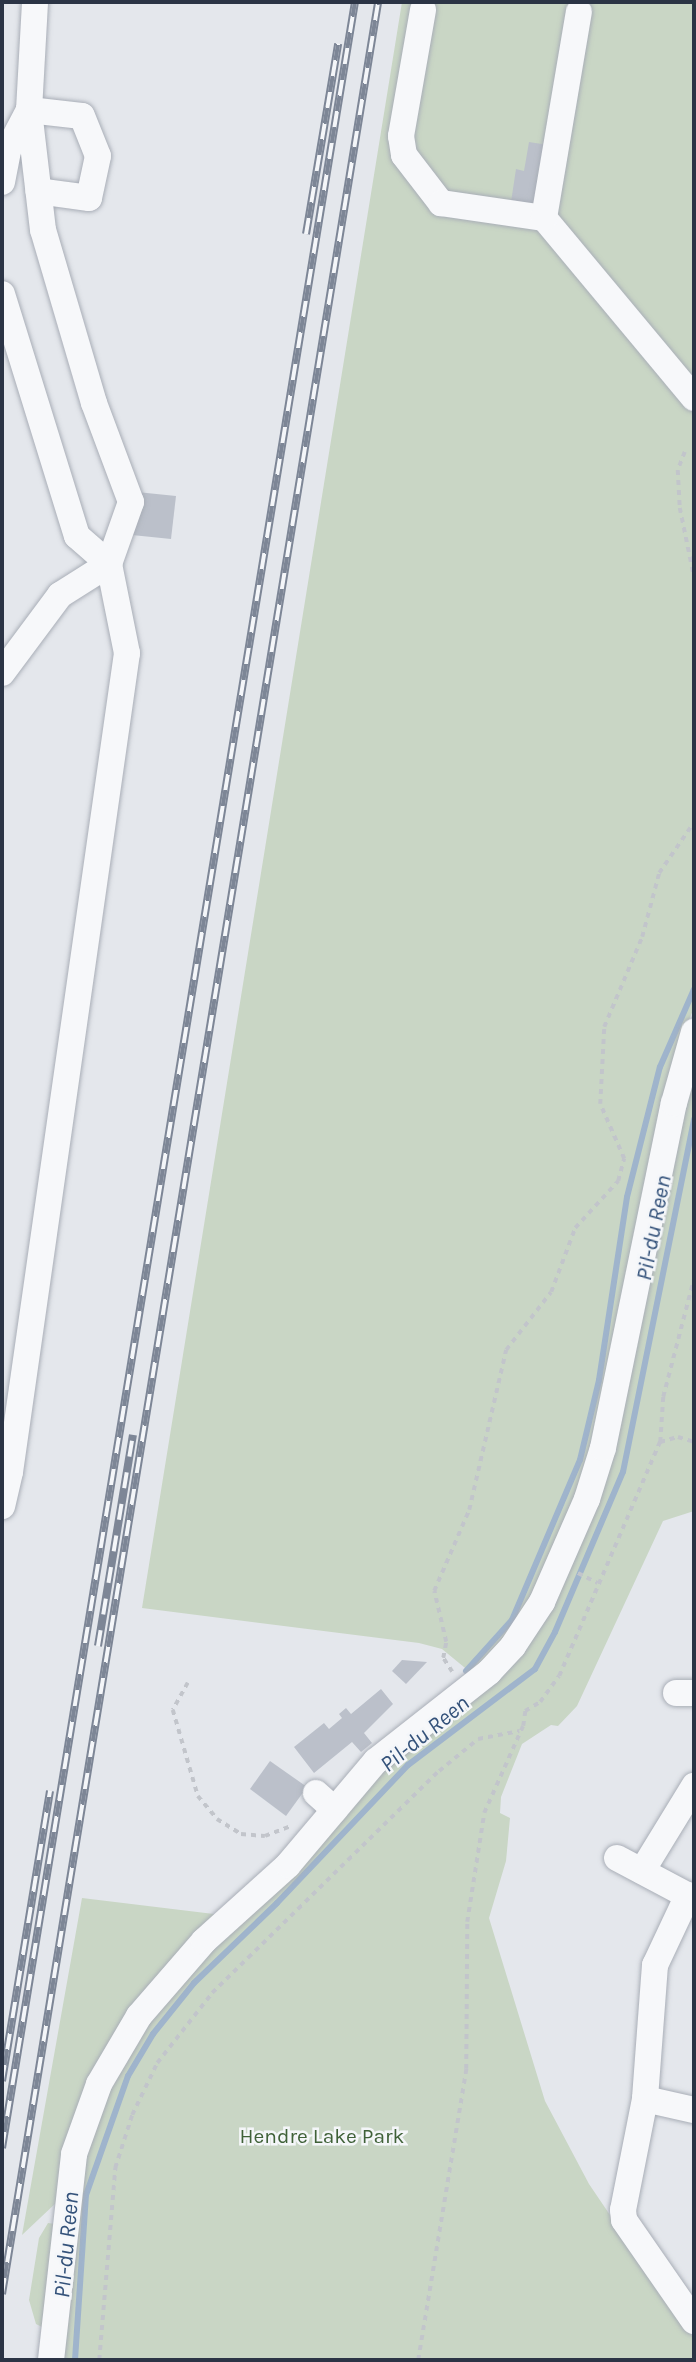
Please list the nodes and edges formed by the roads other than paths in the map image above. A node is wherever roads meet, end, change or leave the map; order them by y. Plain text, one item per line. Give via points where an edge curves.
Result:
1 (35, 2) edge
2 (423, 10) dead end
3 (579, 12) dead end
4 (29, 110) junction
5 (2, 182) edge
6 (38, 191) junction
7 (544, 218) junction
8 (2, 294) edge
9 (694, 398) edge
10 (109, 564) junction
11 (2, 673) edge
12 (694, 1032) edge
13 (2, 1506) edge
14 (694, 1786) edge
15 (617, 1858) dead end
16 (642, 1871) junction
17 (691, 1897) edge
18 (645, 2099) junction
19 (694, 2110) edge
20 (694, 2321) edge
21 (51, 2360) edge

1 - 4 street
2 - 7 street via 401,136 404,155 441,203
3 - 7 street
4 - 5 street via 8,149
4 - 6 street
4 - 6 street via 82,116 98,156 89,198
6 - 10 street via 43,230 94,403 131,502
7 - 9 street
8 - 10 street via 77,536
10 - 11 street via 60,595
10 - 13 street via 127,653
12 - 21 street via 674,1103 625,1353 587,1499 559,1566 527,1627 469,1687 325,1802 288,1865 227,1919 139,2016 99,2084 74,2154
14 - 16 street
15 - 16 street
16 - 17 street
17 - 18 street via 655,1965
18 - 19 street
18 - 20 street via 624,2220

